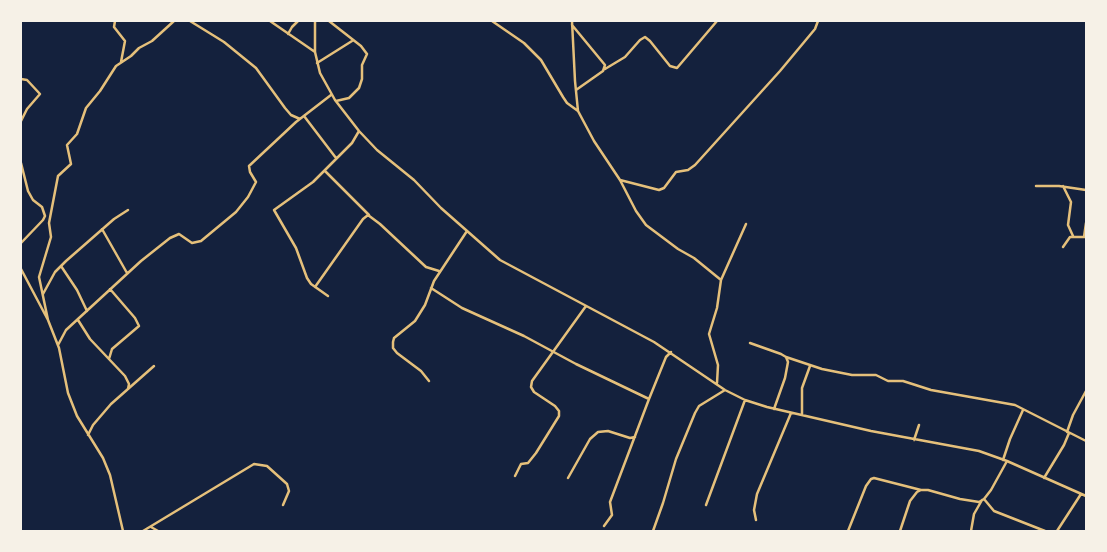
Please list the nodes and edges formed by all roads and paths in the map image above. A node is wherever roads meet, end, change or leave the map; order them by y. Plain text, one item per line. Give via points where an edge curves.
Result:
1 (115, 21) edge
2 (174, 21) edge
3 (190, 21) edge
4 (270, 21) edge
5 (298, 21) edge
6 (315, 21) edge
7 (329, 21) edge
8 (492, 21) edge
9 (572, 21) edge
10 (717, 21) edge
11 (818, 21) edge
12 (572, 25) junction
13 (288, 34) junction
14 (352, 41) junction
15 (315, 52) junction
16 (121, 62) junction
17 (317, 63) junction
18 (604, 69) junction
19 (21, 79) edge
20 (576, 90) junction
21 (331, 94) junction
22 (336, 101) junction
23 (578, 111) junction
24 (304, 116) junction
25 (300, 119) junction
26 (21, 120) edge
27 (359, 131) junction
28 (336, 158) junction
29 (21, 163) edge
30 (325, 171) junction
31 (620, 180) junction
32 (1036, 186) dead end
33 (1063, 186) junction
34 (1086, 190) edge
35 (364, 209) junction
36 (128, 210) dead end
37 (370, 216) junction
38 (363, 219) junction
39 (1086, 223) edge
40 (746, 224) dead end
41 (102, 229) junction
42 (467, 231) junction
43 (1073, 236) junction
44 (1085, 237) edge
45 (21, 243) edge
46 (1063, 247) dead end
47 (61, 266) junction
48 (21, 269) edge
49 (440, 271) junction
50 (127, 273) junction
51 (720, 280) junction
52 (315, 287) junction
53 (431, 288) junction
54 (110, 289) junction
55 (43, 295) junction
56 (328, 296) dead end
57 (586, 306) junction
58 (87, 311) junction
59 (48, 320) junction
60 (78, 320) junction
61 (750, 343) dead end
62 (58, 345) junction
63 (554, 352) junction
64 (671, 352) junction
65 (786, 357) junction
66 (109, 359) junction
67 (154, 366) dead end
68 (810, 366) junction
69 (429, 381) dead end
70 (716, 383) junction
71 (128, 389) junction
72 (726, 390) junction
73 (1086, 391) edge
74 (649, 399) junction
75 (745, 400) junction
76 (774, 409) junction
77 (1023, 410) junction
78 (791, 413) junction
79 (802, 415) junction
80 (919, 425) dead end
81 (1068, 432) junction
82 (88, 435) junction
83 (635, 437) junction
84 (914, 440) junction
85 (1086, 441) edge
86 (1003, 460) junction
87 (1007, 461) junction
88 (514, 476) dead end
89 (568, 478) dead end
90 (1044, 478) junction
91 (921, 490) junction
92 (1081, 494) junction
93 (1086, 496) edge
94 (983, 499) junction
95 (283, 504) dead end
96 (706, 505) dead end
97 (756, 520) dead end
98 (156, 524) junction
99 (604, 526) dead end
100 (151, 527) junction
101 (123, 531) edge
102 (143, 531) edge
103 (158, 531) edge
104 (652, 531) edge
105 (848, 531) edge
106 (900, 531) edge
107 (972, 531) edge
108 (1045, 531) edge
109 (1057, 531) edge

1 - 16 street via 114,27 125,41
2 - 16 street via 152,41
3 - 25 street via 224,42 256,68 291,115
4 - 13 street
5 - 13 street
6 - 15 street
7 - 14 street
8 - 23 street via 535,53 548,69 567,103
9 - 12 street
10 - 18 street via 677,68 670,66 645,37 625,57
11 - 31 street via 815,29 780,71 695,165 688,170 676,172 664,188 659,190
12 - 18 street via 603,60
12 - 20 street
13 - 15 street
14 - 17 street
14 - 22 street via 367,54 362,65 362,79 352,96
15 - 17 street
16 - 55 street via 86,108 77,134 67,145 71,164 59,174 51,205 51,237 39,277
17 - 21 street
18 - 20 street
19 - 26 street via 27,80 40,94
20 - 23 street
21 - 22 street
21 - 24 street
22 - 27 street
23 - 31 street
24 - 25 street
24 - 28 street
25 - 50 street via 249,166 256,182 243,204 231,216 201,241 190,242 182,235 174,235
27 - 28 street via 352,143
27 - 42 street
28 - 30 street
29 - 45 street via 28,191 42,208 45,216
30 - 35 street
30 - 52 street via 306,188 275,208 274,212 296,248 307,278
31 - 51 street via 646,225 694,258
32 - 33 street
33 - 34 street
33 - 43 street via 1071,202 1068,225
35 - 37 street
35 - 38 street
36 - 41 street
37 - 38 street
37 - 49 street via 426,267
38 - 52 street
39 - 44 street
40 - 51 street
41 - 47 street
41 - 50 street
42 - 49 street
42 - 57 street via 500,260
43 - 44 street
43 - 46 street
47 - 55 street
47 - 58 street
48 - 59 street
49 - 53 street
50 - 54 street
51 - 70 street via 717,308 709,334 718,365
52 - 56 street
53 - 63 street via 458,306
53 - 69 street via 415,322 394,338 393,342 393,348 397,353 421,371
54 - 58 street
54 - 66 street via 139,326 112,349
55 - 59 street
57 - 63 street
57 - 64 street
58 - 60 street
59 - 62 street
60 - 62 street via 66,330
60 - 66 street via 90,339
61 - 65 street
62 - 82 street via 68,393
63 - 74 street
63 - 88 street via 536,373 531,384 534,392 559,411 559,416 536,453 528,463 521,464
64 - 70 street
64 - 74 street via 666,357
65 - 68 street
65 - 76 street via 788,368
66 - 71 street via 125,376 129,384
67 - 71 street
68 - 77 street via 852,375 876,375 888,381 903,381 931,390 1011,404
68 - 79 street via 802,388
70 - 72 street
71 - 82 street via 102,414
72 - 75 street
72 - 104 street via 700,406 695,413 676,459 664,503
73 - 81 street via 1073,415
74 - 83 street
75 - 76 street
75 - 96 street
76 - 78 street
77 - 81 street
77 - 86 street
78 - 79 street
78 - 97 street via 757,494 754,510
79 - 84 street
80 - 84 street
81 - 85 street
81 - 90 street via 1064,445
82 - 101 street via 103,458 110,475
83 - 89 street via 630,438 608,431 598,432 590,438
83 - 99 street via 610,502 612,515
84 - 86 street via 965,447
86 - 87 street
87 - 90 street
87 - 94 street
90 - 92 street
91 - 94 street via 972,502
91 - 105 street via 871,479
91 - 106 street via 910,501
92 - 93 street
92 - 109 street
94 - 107 street via 974,514
94 - 108 street via 994,511
95 - 98 street via 289,491 287,484 269,467 256,464
98 - 100 street
98 - 103 street
100 - 102 street
100 - 103 street

